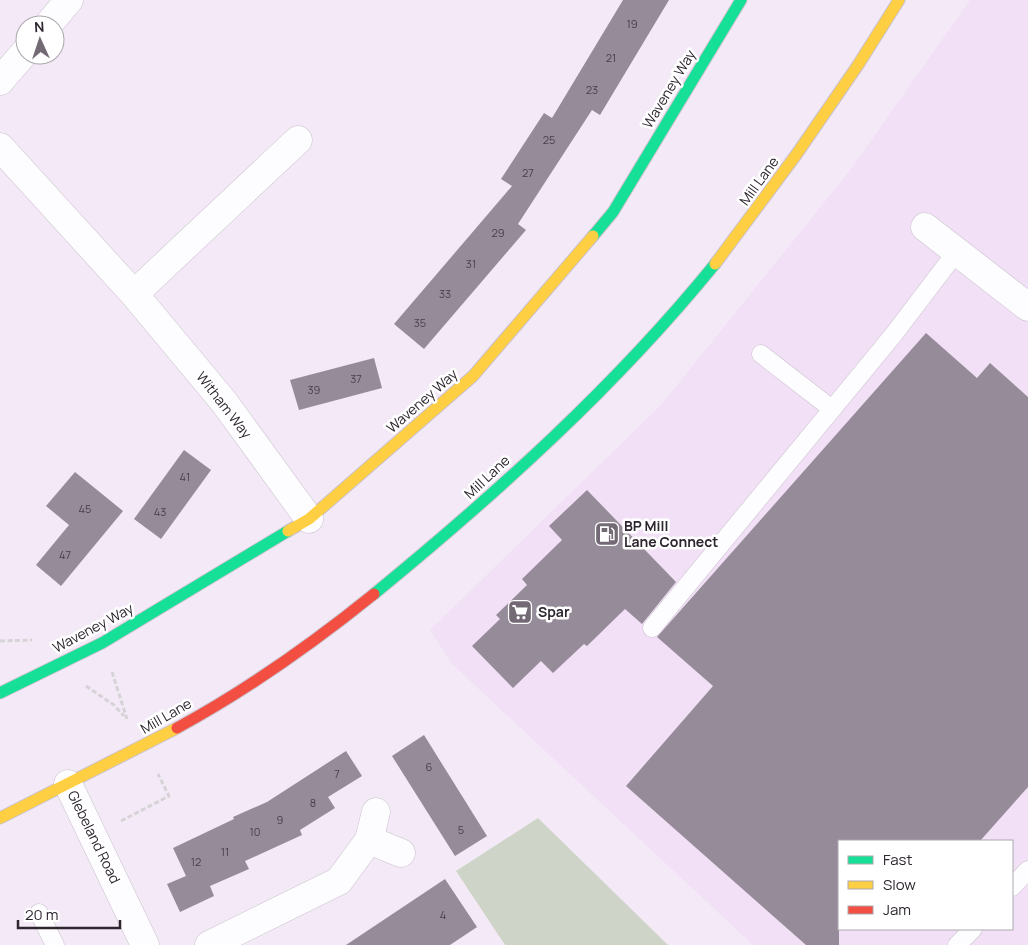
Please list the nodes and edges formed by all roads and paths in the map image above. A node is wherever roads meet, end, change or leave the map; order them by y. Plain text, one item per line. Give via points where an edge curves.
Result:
1 (69, 0) edge
2 (740, 0) edge
3 (893, 0) edge
4 (899, 0) edge
5 (56, 15) edge
6 (882, 30) junction
7 (15, 64) edge
8 (0, 81) edge
9 (298, 140) dead end
10 (0, 147) edge
11 (925, 227) dead end
12 (957, 251) junction
13 (134, 294) junction
14 (1028, 307) edge
15 (761, 354) dead end
16 (832, 409) junction
17 (309, 520) junction
18 (652, 628) dead end
19 (102, 643) junction
20 (67, 660) junction
21 (0, 693) edge
22 (157, 773) dead end
23 (68, 784) junction
24 (376, 812) dead end
25 (0, 818) edge
26 (94, 836) junction
27 (369, 840) junction
28 (401, 853) dead end
29 (1028, 870) edge
30 (1013, 886) edge
31 (38, 913) dead end
32 (972, 930) edge
33 (55, 945) edge
34 (144, 945) edge
35 (210, 945) edge
36 (957, 945) edge

1 - 5 street
2 - 17 street, Waveney Way via 613,212 473,376
3 - 6 street, Mill Lane
4 - 6 street, Mill Lane
6 - 23 street, Mill Lane via 772,189 708,273 607,384 515,472 389,583 290,656 168,734
7 - 8 street
9 - 13 street
10 - 13 street, Witham Way
11 - 12 street
12 - 14 street
12 - 16 lane
13 - 17 street, Witham Way via 224,402
15 - 16 lane
16 - 18 lane
17 - 19 street, Waveney Way
19 - 20 street, Waveney Way
19 - 20 path via 127,719 114,705 86,686
20 - 21 street, Waveney Way
22 - 26 path via 169,796
23 - 25 street, Mill Lane
23 - 26 street, Glebeland Road
24 - 27 street
26 - 34 street, Glebeland Road
27 - 28 street
27 - 35 street via 339,881
29 - 30 lane
31 - 33 lane
32 - 36 lane

